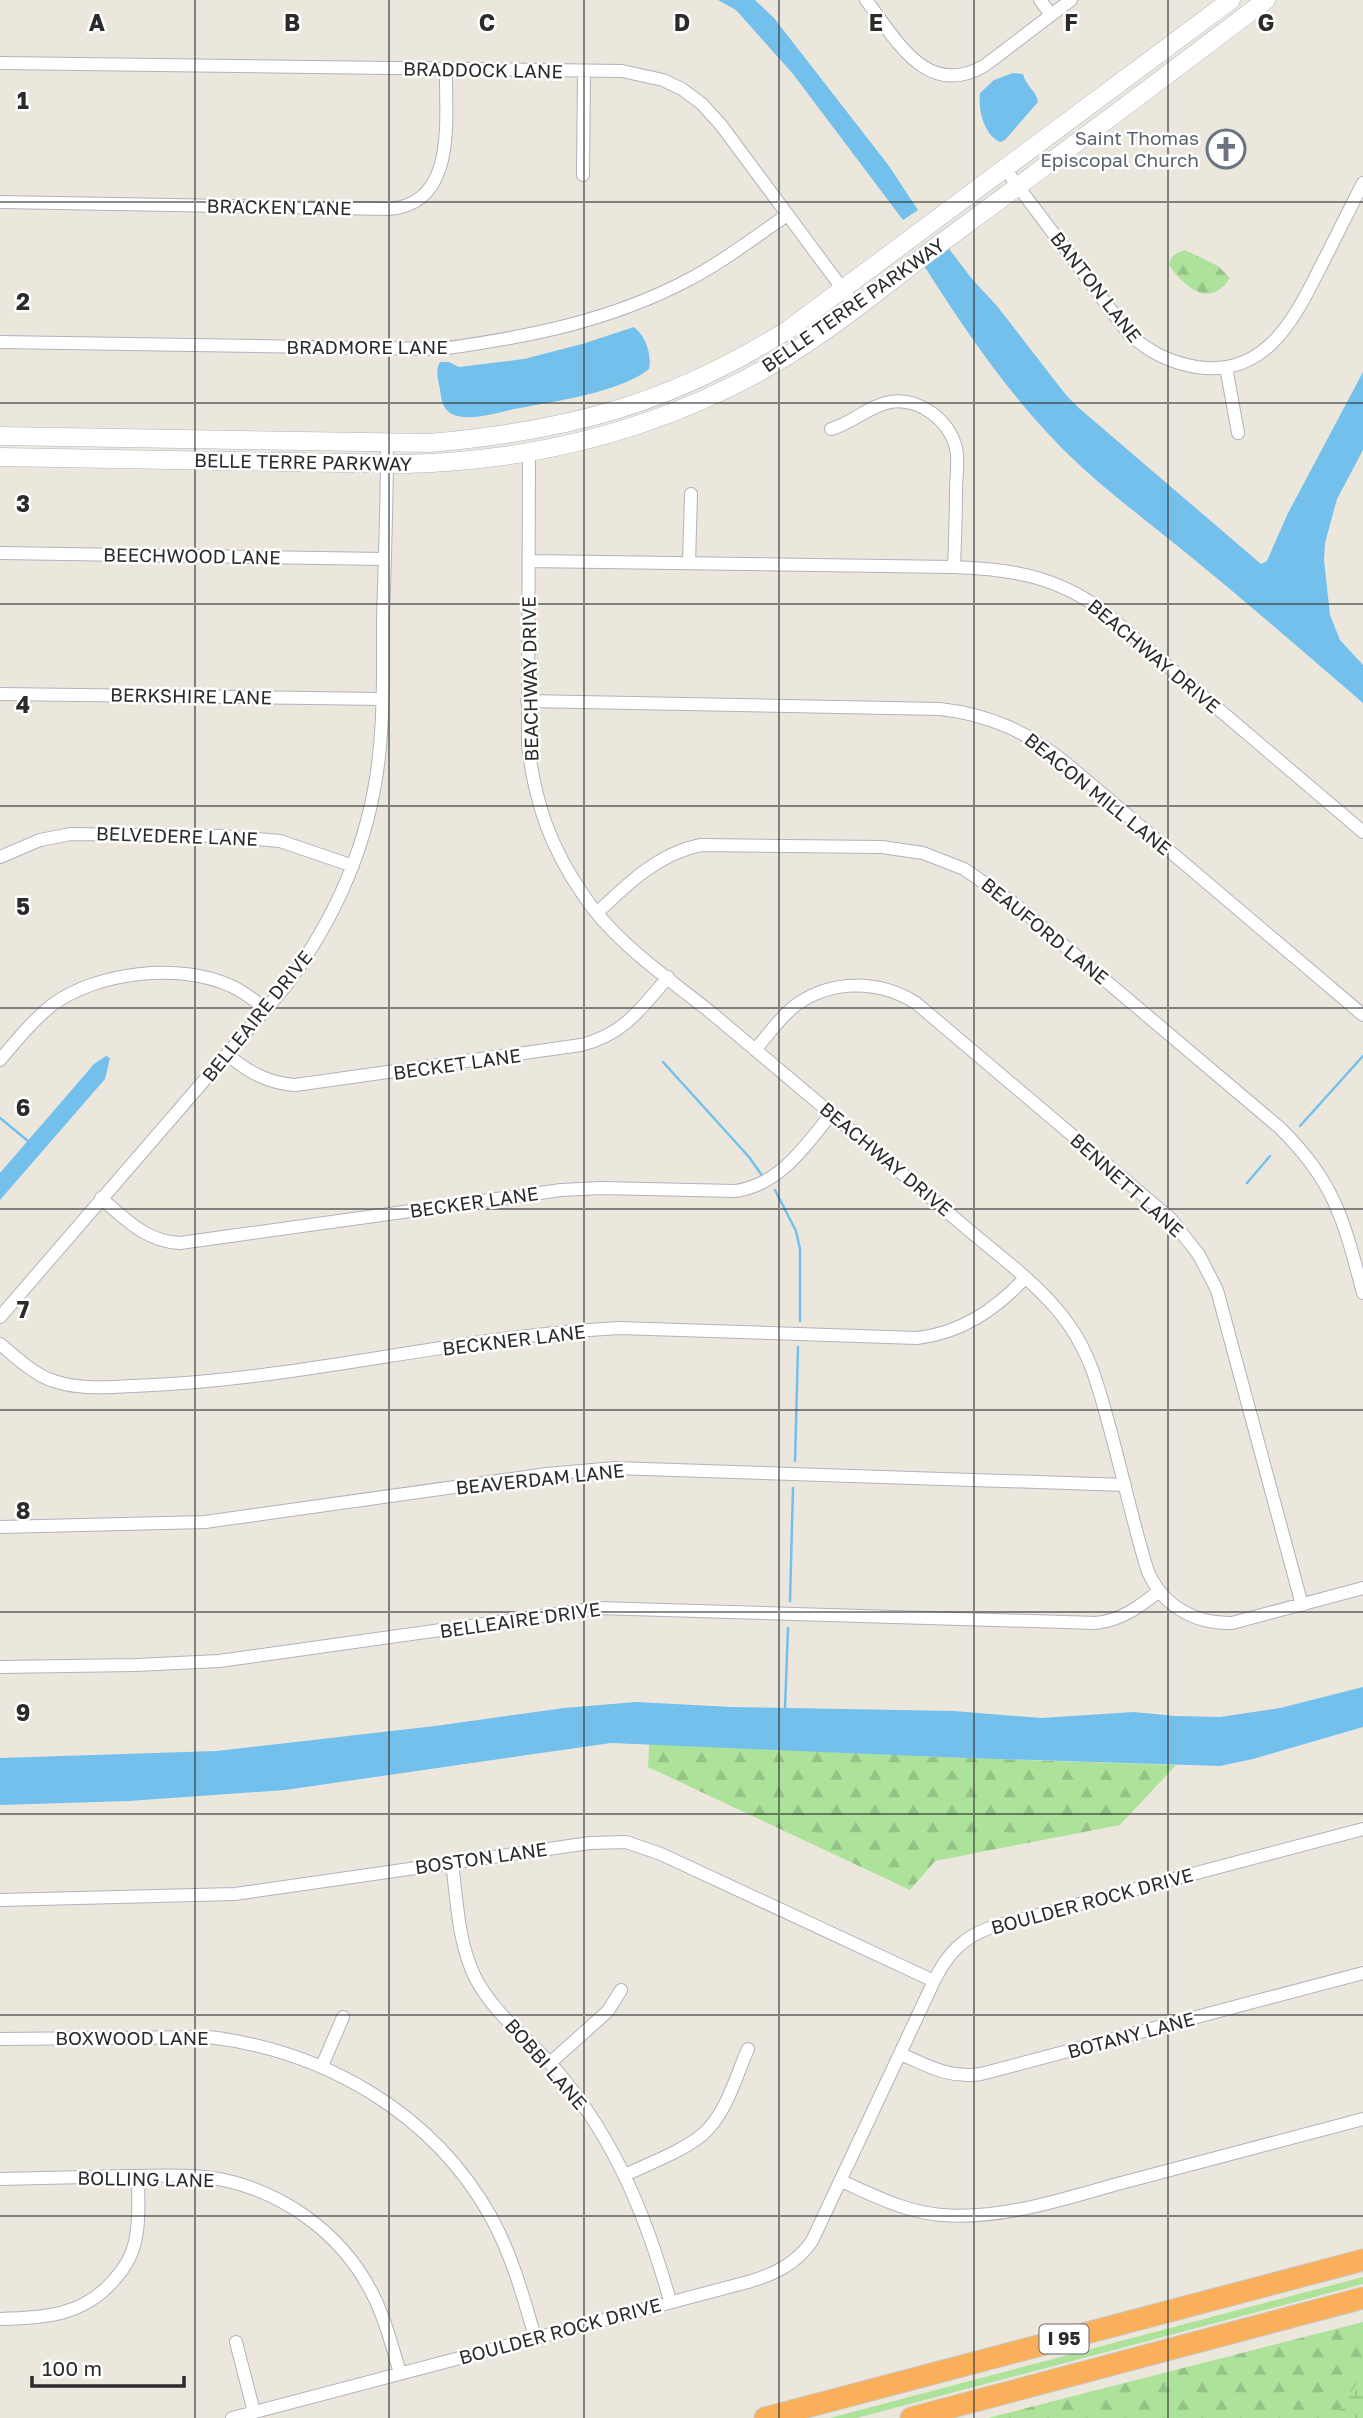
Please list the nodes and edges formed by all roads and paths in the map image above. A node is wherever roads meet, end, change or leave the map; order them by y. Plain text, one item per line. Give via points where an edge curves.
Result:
1 (866, 0) edge
2 (1041, 0) edge
3 (1071, 0) edge
4 (1266, 0) edge
5 (1224, 5) edge
6 (1051, 15) junction
7 (1230, 27) junction
8 (0, 63) edge
9 (446, 69) junction
10 (584, 71) junction
11 (1005, 169) junction
12 (583, 175) dead end
13 (1363, 183) edge
14 (1018, 187) junction
15 (0, 202) edge
16 (787, 215) junction
17 (843, 290) junction
18 (856, 307) junction
19 (0, 342) edge
20 (1226, 367) junction
21 (831, 429) dead end
22 (1238, 433) dead end
23 (0, 436) edge
24 (387, 443) junction
25 (529, 454) junction
26 (0, 457) edge
27 (387, 463) junction
28 (691, 494) dead end
29 (0, 553) edge
30 (385, 559) junction
31 (529, 561) junction
32 (689, 563) junction
33 (954, 567) junction
34 (0, 694) edge
35 (382, 699) junction
36 (527, 702) junction
37 (1363, 832) edge
38 (0, 857) edge
39 (353, 866) junction
40 (597, 913) junction
41 (668, 977) junction
42 (266, 1009) junction
43 (1363, 1015) edge
44 (755, 1050) junction
45 (228, 1055) junction
46 (0, 1060) edge
47 (832, 1113) junction
48 (101, 1198) junction
49 (1025, 1278) junction
50 (1363, 1293) edge
51 (0, 1317) edge
52 (0, 1344) edge
53 (1125, 1485) junction
54 (0, 1527) edge
55 (1363, 1588) edge
56 (1159, 1591) junction
57 (1302, 1605) junction
58 (0, 1667) edge
59 (1363, 1829) edge
60 (452, 1863) junction
61 (0, 1900) edge
62 (1363, 1973) edge
63 (934, 1981) junction
64 (621, 1990) dead end
65 (343, 2017) dead end
66 (0, 2039) edge
67 (748, 2049) dead end
68 (901, 2054) junction
69 (550, 2063) junction
70 (322, 2066) junction
71 (1363, 2119) edge
72 (625, 2175) junction
73 (138, 2176) junction
74 (0, 2179) edge
75 (841, 2181) junction
76 (1363, 2260) edge
77 (1363, 2298) edge
78 (670, 2301) junction
79 (0, 2319) edge
80 (535, 2337) junction
81 (236, 2342) dead end
82 (400, 2373) junction
83 (254, 2412) junction
84 (232, 2418) edge
85 (765, 2418) edge
86 (911, 2418) edge

1 - 6 street via 913,59 931,72 951,75 984,66
2 - 6 street
3 - 6 street
4 - 7 main road, BELLE TERRE PARKWAY
5 - 7 main road
5 - 11 main road, BELLE TERRE PARKWAY
7 - 14 main road, BELLE TERRE PARKWAY
8 - 9 street, BRADDOCK LANE
9 - 10 street, BRADDOCK LANE
9 - 15 street, BRACKEN LANE via 441,168 427,191 404,206
10 - 12 street
10 - 16 street, BRADDOCK LANE via 644,74 690,94 721,125
11 - 14 street, BANTON LANE
11 - 17 main road, BELLE TERRE PARKWAY
13 - 20 street, BANTON LANE via 1282,335 1254,356
14 - 18 main road, BELLE TERRE PARKWAY
14 - 20 street, BANTON LANE via 1142,346 1184,365
16 - 17 street, BRADDOCK LANE
16 - 19 street, BRADMORE LANE via 690,279 629,308 550,331 490,342 441,349
17 - 18 street, BRADDOCK LANE
17 - 24 main road, BELLE TERRE PARKWAY via 746,355 691,383 622,409 523,433
18 - 25 main road, BELLE TERRE PARKWAY via 778,361 693,405 604,437
20 - 22 street
21 - 33 street via 879,405 898,401 924,408 942,422 957,455
23 - 24 main road, BELLE TERRE PARKWAY
24 - 27 street, BELLEAIRE DRIVE
25 - 27 main road, BELLE TERRE PARKWAY via 462,462
25 - 31 street, BEACHWAY DRIVE
26 - 27 main road, BELLE TERRE PARKWAY
27 - 30 street, BELLEAIRE DRIVE
28 - 32 street
29 - 30 street, BEECHWOOD LANE
30 - 35 street, BELLEAIRE DRIVE
31 - 32 street, BEACHWAY DRIVE
31 - 36 street, BEACHWAY DRIVE
32 - 33 street, BEACHWAY DRIVE
33 - 37 street, BEACHWAY DRIVE via 1024,573 1093,603
34 - 35 street, BERKSHIRE LANE
35 - 39 street, BELLEAIRE DRIVE via 376,781
36 - 40 street, BEACHWAY DRIVE via 534,788 545,823 567,871
36 - 43 street, BEACON MILL LANE via 940,709 979,715 1014,728 1067,764
38 - 39 street, BELVEDERE LANE via 40,840 71,834 220,835 280,841
39 - 42 street, BELLEAIRE DRIVE via 314,946
40 - 41 street, BEACHWAY DRIVE
40 - 50 street, BEAUFORD LANE via 661,859 701,845 882,847 923,853 964,869 1015,904 1280,1128 1308,1157 1336,1202
41 - 44 street, BEACHWAY DRIVE
41 - 45 street, BECKET LANE via 624,1026 581,1045 295,1085 257,1076
42 - 45 street, BELLEAIRE DRIVE
42 - 46 street via 232,986 205,977 118,976 86,986 51,1006
44 - 47 street, BEACHWAY DRIVE
44 - 57 street, BENNETT LANE via 796,1006 823,992 862,985 902,995 1170,1219 1199,1255 1217,1290
45 - 48 street, BELLEAIRE DRIVE
47 - 48 street, BECKER LANE via 785,1168 756,1186 736,1191 568,1190 180,1243 144,1233
47 - 49 street, BEACHWAY DRIVE
48 - 51 street, BELLEAIRE DRIVE
49 - 52 street, BECKNER LANE via 976,1319 917,1338 619,1328 529,1336 219,1380 99,1386 48,1379
49 - 53 street, BEACHWAY DRIVE via 1055,1306 1084,1348
53 - 54 street, BEAVERDAM LANE via 615,1468 205,1522
53 - 56 street, BEACHWAY DRIVE via 1144,1559
55 - 57 street, BEACHWAY DRIVE
56 - 57 street, BEACHWAY DRIVE via 1185,1613 1219,1623 1244,1622
56 - 58 street, BELLEAIRE DRIVE via 1128,1614 1096,1623 610,1607 219,1661
59 - 63 street, BOULDER ROCK DRIVE via 982,1930 952,1951
60 - 61 street, BOSTON LANE via 235,1894
60 - 63 street, BOSTON LANE via 590,1843 633,1843
60 - 69 street, BOBBI LANE via 466,1951 475,1978 494,2006
62 - 68 street, BOTANY LANE via 981,2074 946,2074
63 - 68 street, BOULDER ROCK DRIVE
64 - 69 street via 608,2011
65 - 70 street
66 - 70 street, BOXWOOD LANE via 209,2037 258,2045
67 - 72 street via 704,2133
68 - 75 street, BOULDER ROCK DRIVE
69 - 72 street, BOBBI LANE via 590,2114
70 - 80 street, BOXWOOD LANE via 400,2113 466,2180 504,2244
71 - 75 street via 990,2214 922,2212
72 - 78 street, BOBBI LANE
73 - 74 street, BOLLING LANE
73 - 79 street via 135,2241 121,2272 107,2288 61,2314
73 - 82 street, BOLLING LANE via 184,2175 231,2182 276,2199 310,2220 365,2279 385,2322
75 - 78 street, BOULDER ROCK DRIVE via 811,2241 792,2263 758,2279
76 - 85 highway, I 95
77 - 86 highway, I 95
78 - 80 street, BOULDER ROCK DRIVE
80 - 82 street, BOULDER ROCK DRIVE
81 - 83 street
82 - 83 street, BOULDER ROCK DRIVE
83 - 84 street, BOULDER ROCK DRIVE

